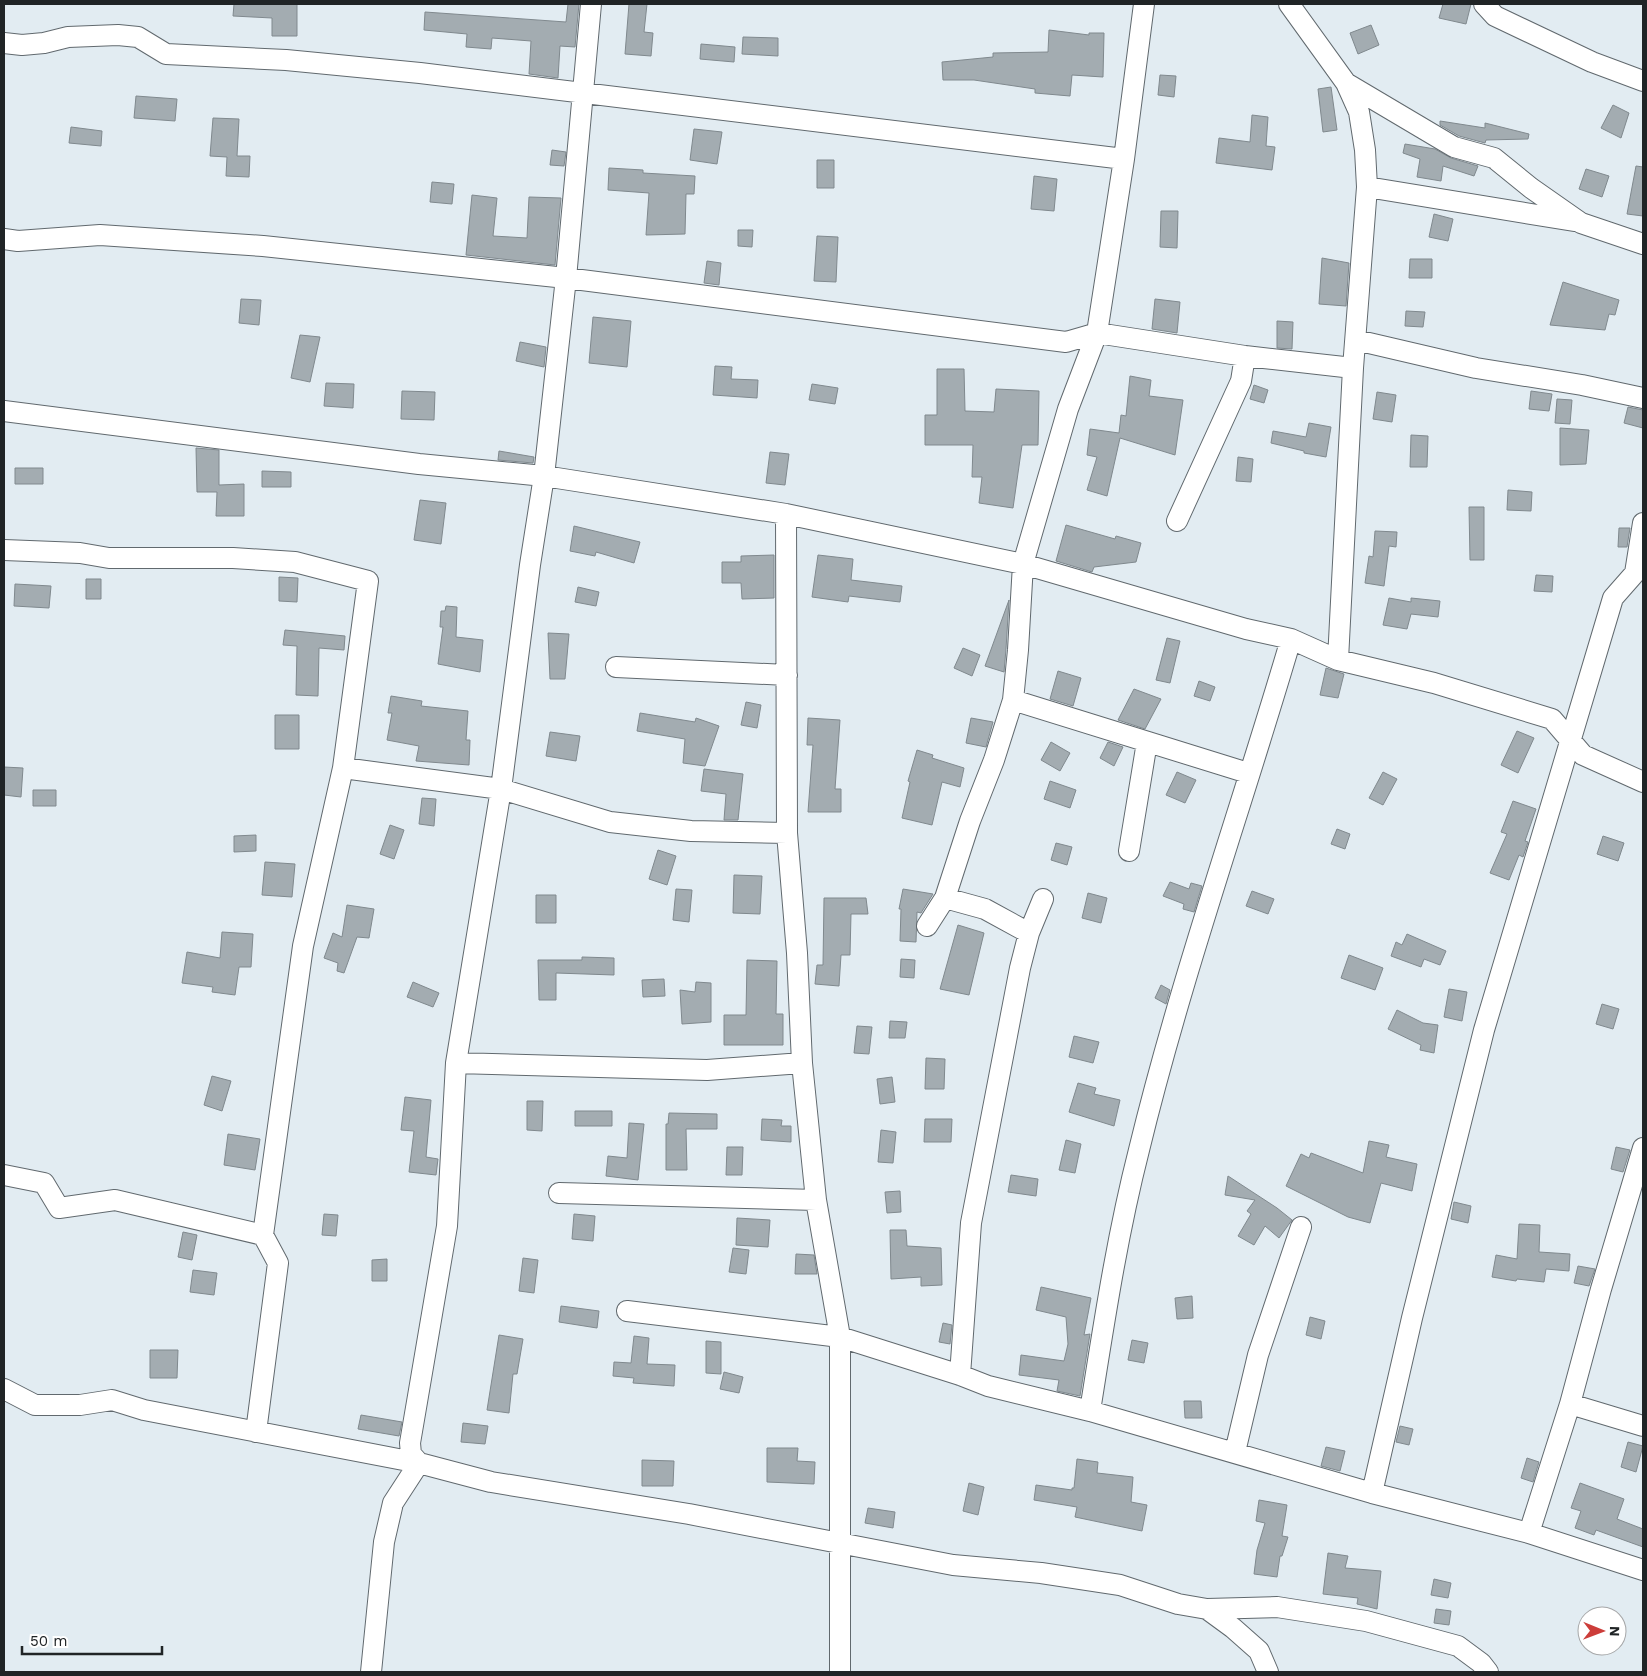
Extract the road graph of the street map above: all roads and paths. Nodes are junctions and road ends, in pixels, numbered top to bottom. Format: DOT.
graph roads {
  1 [pos="591,4"];
  2 [pos="1144,4"];
  3 [pos="1289,4"];
  4 [pos="1484,4"];
  5 [pos="4,43"];
  6 [pos="1643,81"];
  7 [pos="1346,83"];
  8 [pos="583,91"];
  9 [pos="1124,158"];
  10 [pos="1367,187"];
  11 [pos="1582,223"];
  12 [pos="4,239"];
  13 [pos="1643,244"];
  14 [pos="566,278"];
  15 [pos="1097,333"];
  16 [pos="1356,340"];
  17 [pos="1246,356"];
  18 [pos="1354,368"];
  19 [pos="1643,398"];
  20 [pos="4,411"];
  21 [pos="544,476"];
  22 [pos="786,514"];
  23 [pos="1178,521"];
  24 [pos="1643,524"];
  25 [pos="4,550"];
  26 [pos="1023,564"];
  27 [pos="1639,574"];
  28 [pos="1291,638"];
  29 [pos="1338,660"];
  30 [pos="616,667"];
  31 [pos="787,675"];
  32 [pos="1013,700"];
  33 [pos="1569,740"];
  34 [pos="1147,742"];
  35 [pos="343,768"];
  36 [pos="1248,773"];
  37 [pos="1643,782"];
  38 [pos="502,789"];
  39 [pos="787,833"];
  40 [pos="1129,851"];
  41 [pos="945,898"];
  42 [pos="1043,899"];
  43 [pos="927,926"];
  44 [pos="1029,933"];
  45 [pos="456,1063"];
  46 [pos="802,1063"];
  47 [pos="1643,1148"];
  48 [pos="4,1175"];
  49 [pos="1638,1184"];
  50 [pos="559,1193"];
  51 [pos="816,1200"];
  52 [pos="1301,1227"];
  53 [pos="263,1235"];
  54 [pos="627,1311"];
  55 [pos="840,1337"];
  56 [pos="960,1374"];
  57 [pos="4,1389"];
  58 [pos="1570,1404"];
  59 [pos="1090,1410"];
  60 [pos="1643,1426"];
  61 [pos="256,1432"];
  62 [pos="1235,1452"];
  63 [pos="419,1463"];
  64 [pos="1372,1493"];
  65 [pos="1529,1533"];
  66 [pos="839,1544"];
  67 [pos="1643,1570"];
  68 [pos="1208,1609"];
  69 [pos="371,1672"];
  70 [pos="840,1672"];
  71 [pos="1268,1672"];
  72 [pos="1488,1672"];
  1 -- 8 [label="street"];
  2 -- 9 [label="street"];
  3 -- 7 [label="street"];
  4 -- 6 [label="street"];
  5 -- 8 [label="street"];
  7 -- 10 [label="street"];
  7 -- 11 [label="street"];
  8 -- 9 [label="street"];
  8 -- 14 [label="street"];
  9 -- 15 [label="street"];
  10 -- 11 [label="street"];
  10 -- 16 [label="street"];
  11 -- 13 [label="street"];
  12 -- 14 [label="street"];
  14 -- 15 [label="street"];
  14 -- 21 [label="street"];
  15 -- 17 [label="street"];
  15 -- 26 [label="street"];
  16 -- 18 [label="street"];
  16 -- 19 [label="street"];
  17 -- 18 [label="street"];
  17 -- 23 [label="street"];
  18 -- 29 [label="street"];
  20 -- 21 [label="street"];
  21 -- 22 [label="street"];
  21 -- 38 [label="street"];
  22 -- 26 [label="street"];
  22 -- 31 [label="street"];
  24 -- 27 [label="street"];
  25 -- 35 [label="street"];
  26 -- 28 [label="street"];
  26 -- 32 [label="street"];
  27 -- 33 [label="street"];
  28 -- 29 [label="street"];
  28 -- 36 [label="street"];
  29 -- 33 [label="street"];
  30 -- 31 [label="street"];
  31 -- 39 [label="street"];
  32 -- 34 [label="street"];
  32 -- 41 [label="street"];
  33 -- 37 [label="street"];
  33 -- 64 [label="street"];
  34 -- 36 [label="street"];
  34 -- 40 [label="street"];
  35 -- 38 [label="street"];
  35 -- 53 [label="street"];
  36 -- 59 [label="street"];
  38 -- 39 [label="street"];
  38 -- 45 [label="street"];
  39 -- 46 [label="street"];
  41 -- 43 [label="street"];
  41 -- 44 [label="street"];
  42 -- 44 [label="street"];
  44 -- 56 [label="street"];
  45 -- 46 [label="street"];
  45 -- 63 [label="street"];
  46 -- 51 [label="street"];
  47 -- 49 [label="street"];
  48 -- 53 [label="street"];
  49 -- 58 [label="street"];
  50 -- 51 [label="street"];
  51 -- 55 [label="street"];
  52 -- 62 [label="street"];
  53 -- 61 [label="street"];
  54 -- 55 [label="street"];
  55 -- 56 [label="street"];
  55 -- 66 [label="street"];
  56 -- 59 [label="street"];
  57 -- 61 [label="street"];
  58 -- 60 [label="street"];
  58 -- 65 [label="street"];
  59 -- 62 [label="street"];
  61 -- 63 [label="street"];
  62 -- 64 [label="street"];
  63 -- 66 [label="street"];
  63 -- 69 [label="street"];
  64 -- 65 [label="street"];
  65 -- 67 [label="street"];
  66 -- 68 [label="street"];
  66 -- 70 [label="street"];
  68 -- 71 [label="street"];
  68 -- 72 [label="street"];
}
